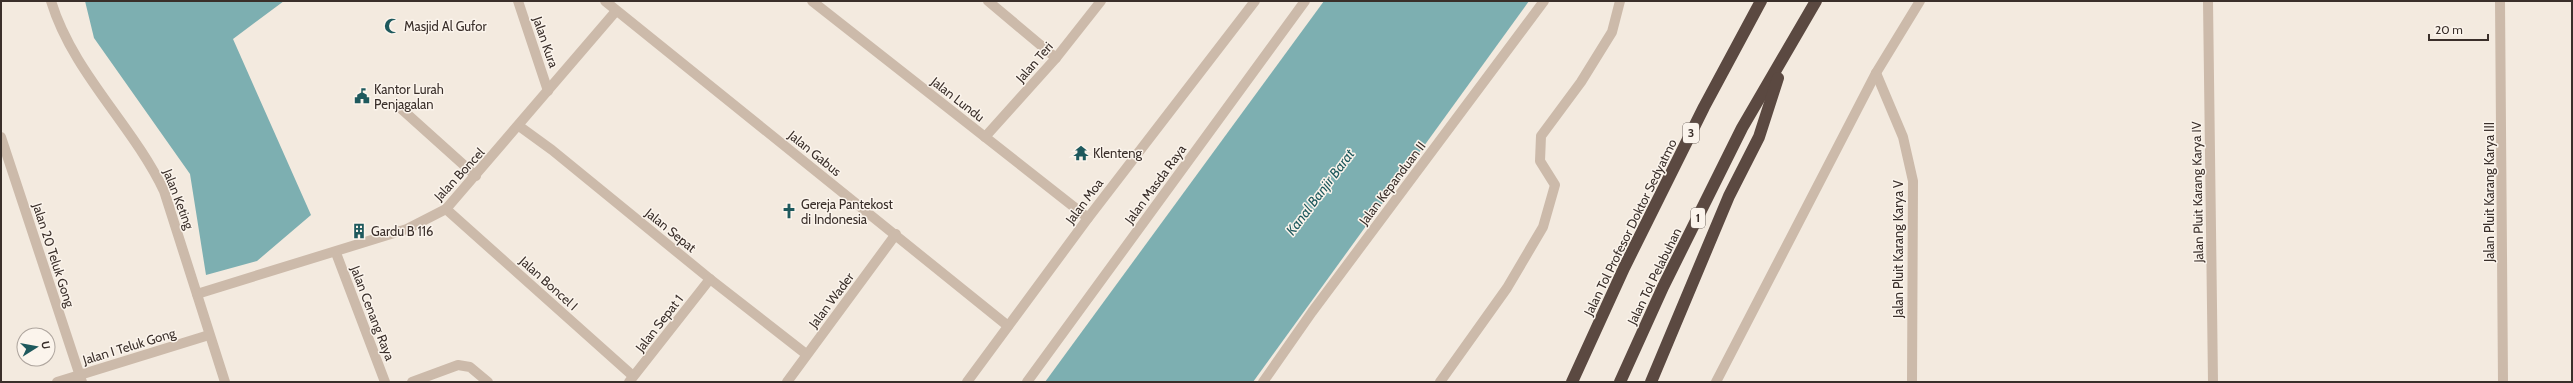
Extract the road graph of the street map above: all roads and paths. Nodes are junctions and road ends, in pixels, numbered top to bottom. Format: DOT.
graph roads {
  1 [pos="51,1"];
  2 [pos="518,1"];
  3 [pos="605,1"];
  4 [pos="812,1"];
  5 [pos="988,1"];
  6 [pos="1101,1"];
  7 [pos="1255,1"];
  8 [pos="1305,1"];
  9 [pos="1544,1"];
  10 [pos="1620,1"];
  11 [pos="1761,1"];
  12 [pos="1816,1"];
  13 [pos="1920,1"];
  14 [pos="2208,1"];
  15 [pos="2500,1"];
  16 [pos="616,11"];
  17 [pos="1056,58"];
  18 [pos="1784,58"];
  19 [pos="1876,73"];
  20 [pos="548,91"];
  21 [pos="397,105"];
  22 [pos="519,126"];
  23 [pos="1,137"];
  24 [pos="985,137"];
  25 [pos="476,176"];
  26 [pos="446,209"];
  27 [pos="1088,218"];
  28 [pos="896,234"];
  29 [pos="336,252"];
  30 [pos="710,279"];
  31 [pos="198,294"];
  32 [pos="1008,326"];
  33 [pos="209,335"];
  34 [pos="806,354"];
  35 [pos="81,379"];
  36 [pos="631,379"];
  37 [pos="57,382"];
  38 [pos="224,382"];
  39 [pos="385,382"];
  40 [pos="412,382"];
  41 [pos="488,382"];
  42 [pos="787,382"];
  43 [pos="967,382"];
  44 [pos="1027,382"];
  45 [pos="1263,382"];
  46 [pos="1440,382"];
  47 [pos="1572,382"];
  48 [pos="1620,382"];
  49 [pos="1651,382"];
  50 [pos="1716,382"];
  51 [pos="1912,382"];
  52 [pos="2213,382"];
  53 [pos="2503,382"];
  1 -- 31 [label="street, Jalan Keting"];
  2 -- 20 [label="street, Jalan Kura"];
  3 -- 16 [label="street, Jalan Gabus"];
  4 -- 24 [label="street, Jalan Lundu"];
  5 -- 17 [label="street"];
  6 -- 17 [label="street, Jalan Teri"];
  7 -- 27 [label="street, Jalan Moa"];
  8 -- 44 [label="street, Jalan Masda Raya"];
  9 -- 45 [label="street, Jalan Kepanduan II"];
  10 -- 46 [label="street"];
  11 -- 47 [label="highway, Jalan Tol Profesor Doktor Sedyatmo / 3"];
  12 -- 18 [label="highway"];
  13 -- 19 [label="street"];
  14 -- 52 [label="street, Jalan Pluit Karang Karya IV"];
  15 -- 53 [label="street, Jalan Pluit Karang Karya III"];
  16 -- 20 [label="street, Jalan Boncel"];
  16 -- 28 [label="street, Jalan Gabus"];
  17 -- 24 [label="street, Jalan Teri"];
  18 -- 48 [label="highway, Jalan Tol Pelabuhan / 1"];
  18 -- 49 [label="highway"];
  19 -- 50 [label="street"];
  19 -- 51 [label="street, Jalan Pluit Karang Karya V"];
  20 -- 22 [label="street, Jalan Boncel"];
  21 -- 25 [label="street"];
  22 -- 25 [label="street, Jalan Boncel"];
  22 -- 30 [label="street, Jalan Sepat"];
  23 -- 35 [label="street, Jalan 20 Teluk Gong"];
  24 -- 27 [label="street, Jalan Lundu"];
  25 -- 26 [label="street, Jalan Boncel"];
  26 -- 29 [label="street, Jalan Boncel"];
  26 -- 36 [label="street, Jalan Boncel I"];
  27 -- 32 [label="street, Jalan Moa"];
  28 -- 32 [label="street, Jalan Gabus"];
  28 -- 34 [label="street, Jalan Wader"];
  29 -- 31 [label="street, Jalan Boncel"];
  29 -- 39 [label="street, Jalan Cenang Raya"];
  30 -- 34 [label="street, Jalan Sepat"];
  30 -- 36 [label="street, Jalan Sepat 1"];
  31 -- 33 [label="street, Jalan Keting"];
  32 -- 43 [label="street, Jalan Moa"];
  33 -- 35 [label="street, Jalan I Teluk Gong"];
  33 -- 38 [label="street, Jalan Keting"];
  34 -- 42 [label="street, Jalan Wader"];
  35 -- 37 [label="street, Jalan I Teluk Gong"];
  40 -- 41 [label="street"];
}
